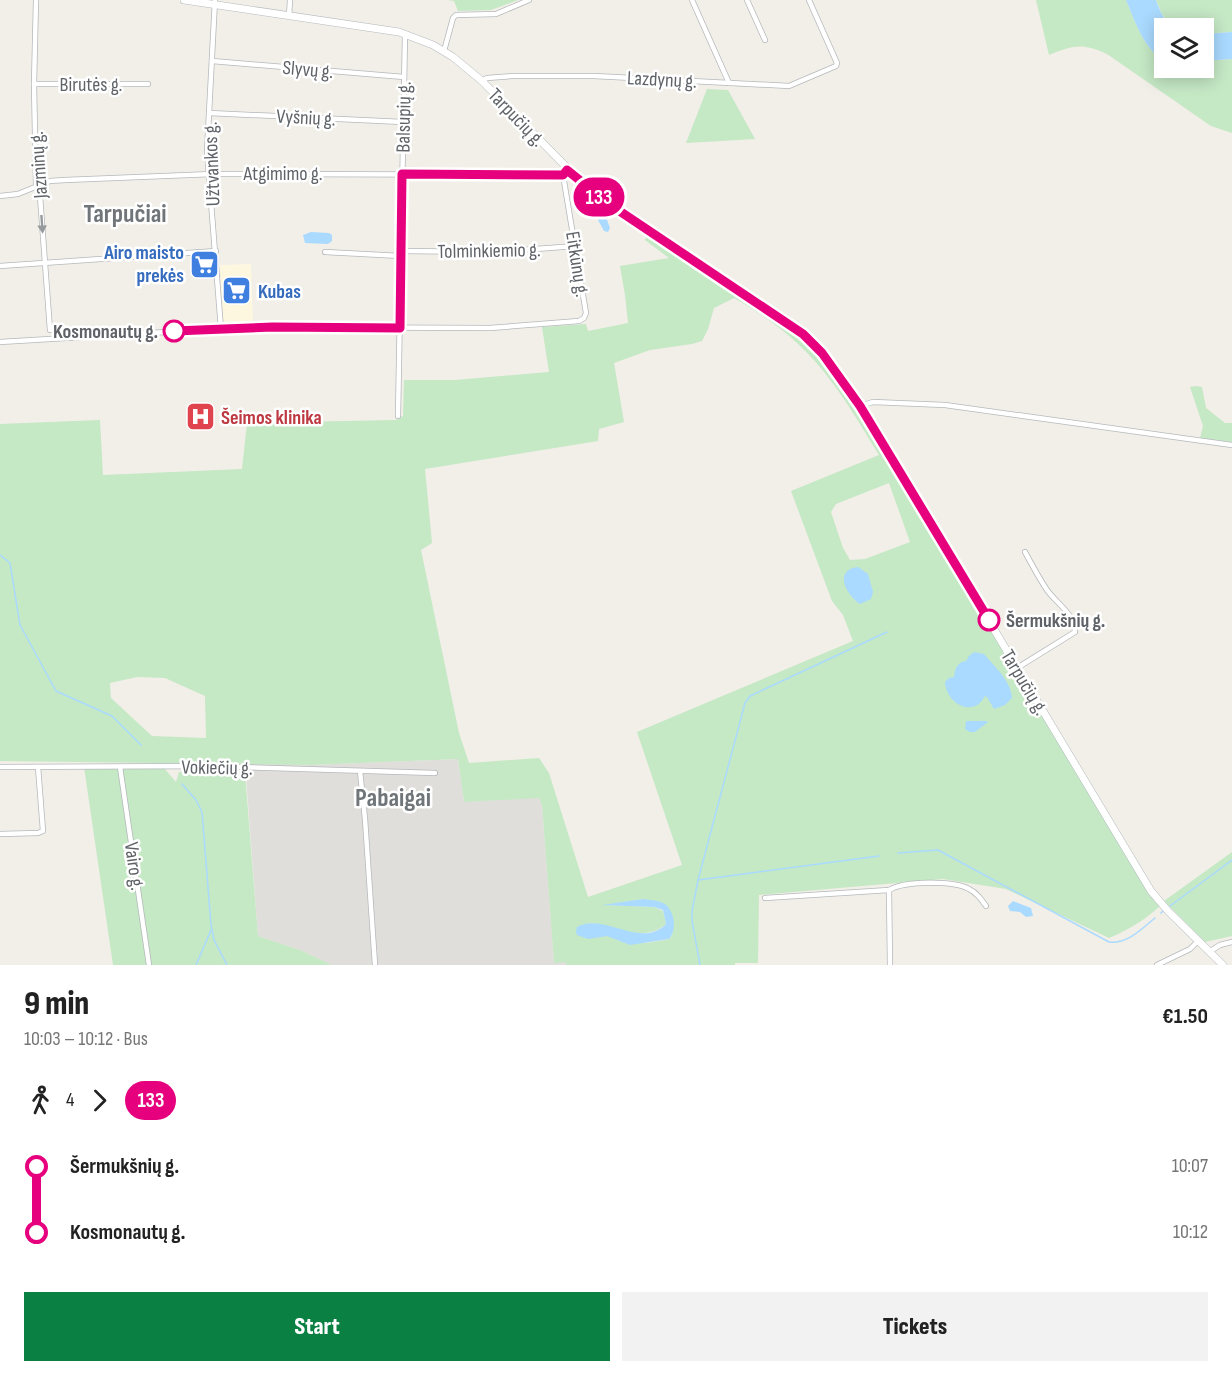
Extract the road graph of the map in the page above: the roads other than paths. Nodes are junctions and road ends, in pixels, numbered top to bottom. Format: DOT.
graph roads {
  1 [pos="36,0"];
  2 [pos="184,0"];
  3 [pos="290,0"];
  4 [pos="529,0"];
  5 [pos="692,0"];
  6 [pos="747,0"];
  7 [pos="809,0"];
  8 [pos="215,3"];
  9 [pos="289,16"];
  10 [pos="405,34"];
  11 [pos="765,40"];
  12 [pos="444,51"];
  13 [pos="212,61"];
  14 [pos="404,77"];
  15 [pos="482,81"];
  16 [pos="729,83"];
  17 [pos="34,84"];
  18 [pos="148,84"];
  19 [pos="209,113"];
  20 [pos="403,122"];
  21 [pos="565,172"];
  22 [pos="209,174"];
  23 [pos="402,174"];
  24 [pos="36,186"];
  25 [pos="0,189"];
  26 [pos="0,196"];
  27 [pos="576,246"];
  28 [pos="216,251"];
  29 [pos="325,252"];
  30 [pos="401,253"];
  31 [pos="45,262"];
  32 [pos="0,266"];
  33 [pos="221,328"];
  34 [pos="400,328"];
  35 [pos="50,330"];
  36 [pos="0,342"];
  37 [pos="860,406"];
  38 [pos="398,416"];
  39 [pos="1232,445"];
  40 [pos="1026,552"];
  41 [pos="1017,668"];
  42 [pos="0,767"];
  43 [pos="38,767"];
  44 [pos="120,767"];
  45 [pos="360,771"];
  46 [pos="435,773"];
  47 [pos="0,834"];
  48 [pos="889,890"];
  49 [pos="765,898"];
  50 [pos="986,906"];
  51 [pos="1198,941"];
  52 [pos="1232,942"];
  53 [pos="1209,952"];
  54 [pos="149,965"];
  55 [pos="375,965"];
  56 [pos="890,965"];
  57 [pos="1157,965"];
  58 [pos="1223,965"];
  1 -- 17 [label="street, Jazminų g."];
  2 -- 8 [label="main road, Tarpučių g."];
  3 -- 9 [label="street"];
  4 -- 12 [label="street"];
  5 -- 16 [label="street"];
  6 -- 11 [label="street"];
  7 -- 16 [label="street, Lazdynų g."];
  8 -- 9 [label="main road, Tarpučių g."];
  8 -- 13 [label="street, Užtvankos g."];
  9 -- 10 [label="main road, Tarpučių g."];
  10 -- 12 [label="main road, Tarpučių g."];
  10 -- 14 [label="street, Balsupių g."];
  12 -- 15 [label="main road, Tarpučių g."];
  13 -- 14 [label="street, Slyvų g."];
  13 -- 19 [label="street, Užtvankos g."];
  14 -- 20 [label="street, Balsupių g."];
  15 -- 16 [label="street, Lazdynų g."];
  15 -- 21 [label="main road, Tarpučių g."];
  17 -- 18 [label="street, Birutės g."];
  17 -- 24 [label="street, Jazminų g."];
  19 -- 20 [label="street, Vyšnių g."];
  19 -- 22 [label="street, Užtvankos g."];
  20 -- 23 [label="street, Balsupių g."];
  21 -- 23 [label="street, Atgimimo g."];
  21 -- 27 [label="street, Eitkūnų g."];
  21 -- 37 [label="main road, Tarpučių g."];
  22 -- 23 [label="street, Atgimimo g."];
  22 -- 24 [label="street, Atgimimo g."];
  22 -- 28 [label="street, Užtvankos g."];
  23 -- 30 [label="street, Balsupių g."];
  24 -- 26 [label="street, Atgimimo g."];
  24 -- 31 [label="street, Jazminų g., one-way"];
  25 -- 26 [label="street"];
  27 -- 30 [label="street, Tolminkiemio g."];
  27 -- 34 [label="street, Eitkūnų g."];
  28 -- 31 [label="street"];
  28 -- 33 [label="street, Užtvankos g."];
  29 -- 30 [label="street, Tolminkiemio g."];
  30 -- 34 [label="street, Balsupių g."];
  31 -- 32 [label="street"];
  31 -- 35 [label="street, Jazminų g."];
  33 -- 34 [label="street"];
  33 -- 36 [label="street"];
  34 -- 38 [label="street, Balsupių g."];
  37 -- 39 [label="street"];
  37 -- 41 [label="main road, Tarpučių g."];
  40 -- 41 [label="street"];
  41 -- 51 [label="main road, Tarpučių g."];
  42 -- 43 [label="street, Vokiečių g."];
  43 -- 44 [label="street, Vokiečių g."];
  43 -- 47 [label="street"];
  44 -- 45 [label="street, Vokiečių g."];
  44 -- 54 [label="street, Vairo g."];
  45 -- 46 [label="street, Vokiečių g."];
  45 -- 55 [label="street"];
  48 -- 49 [label="street"];
  48 -- 50 [label="street"];
  48 -- 56 [label="street"];
  51 -- 53 [label="main road, Tarpučių g."];
  51 -- 57 [label="street"];
  52 -- 53 [label="street"];
  53 -- 58 [label="main road, Tarpučių g."];
}
